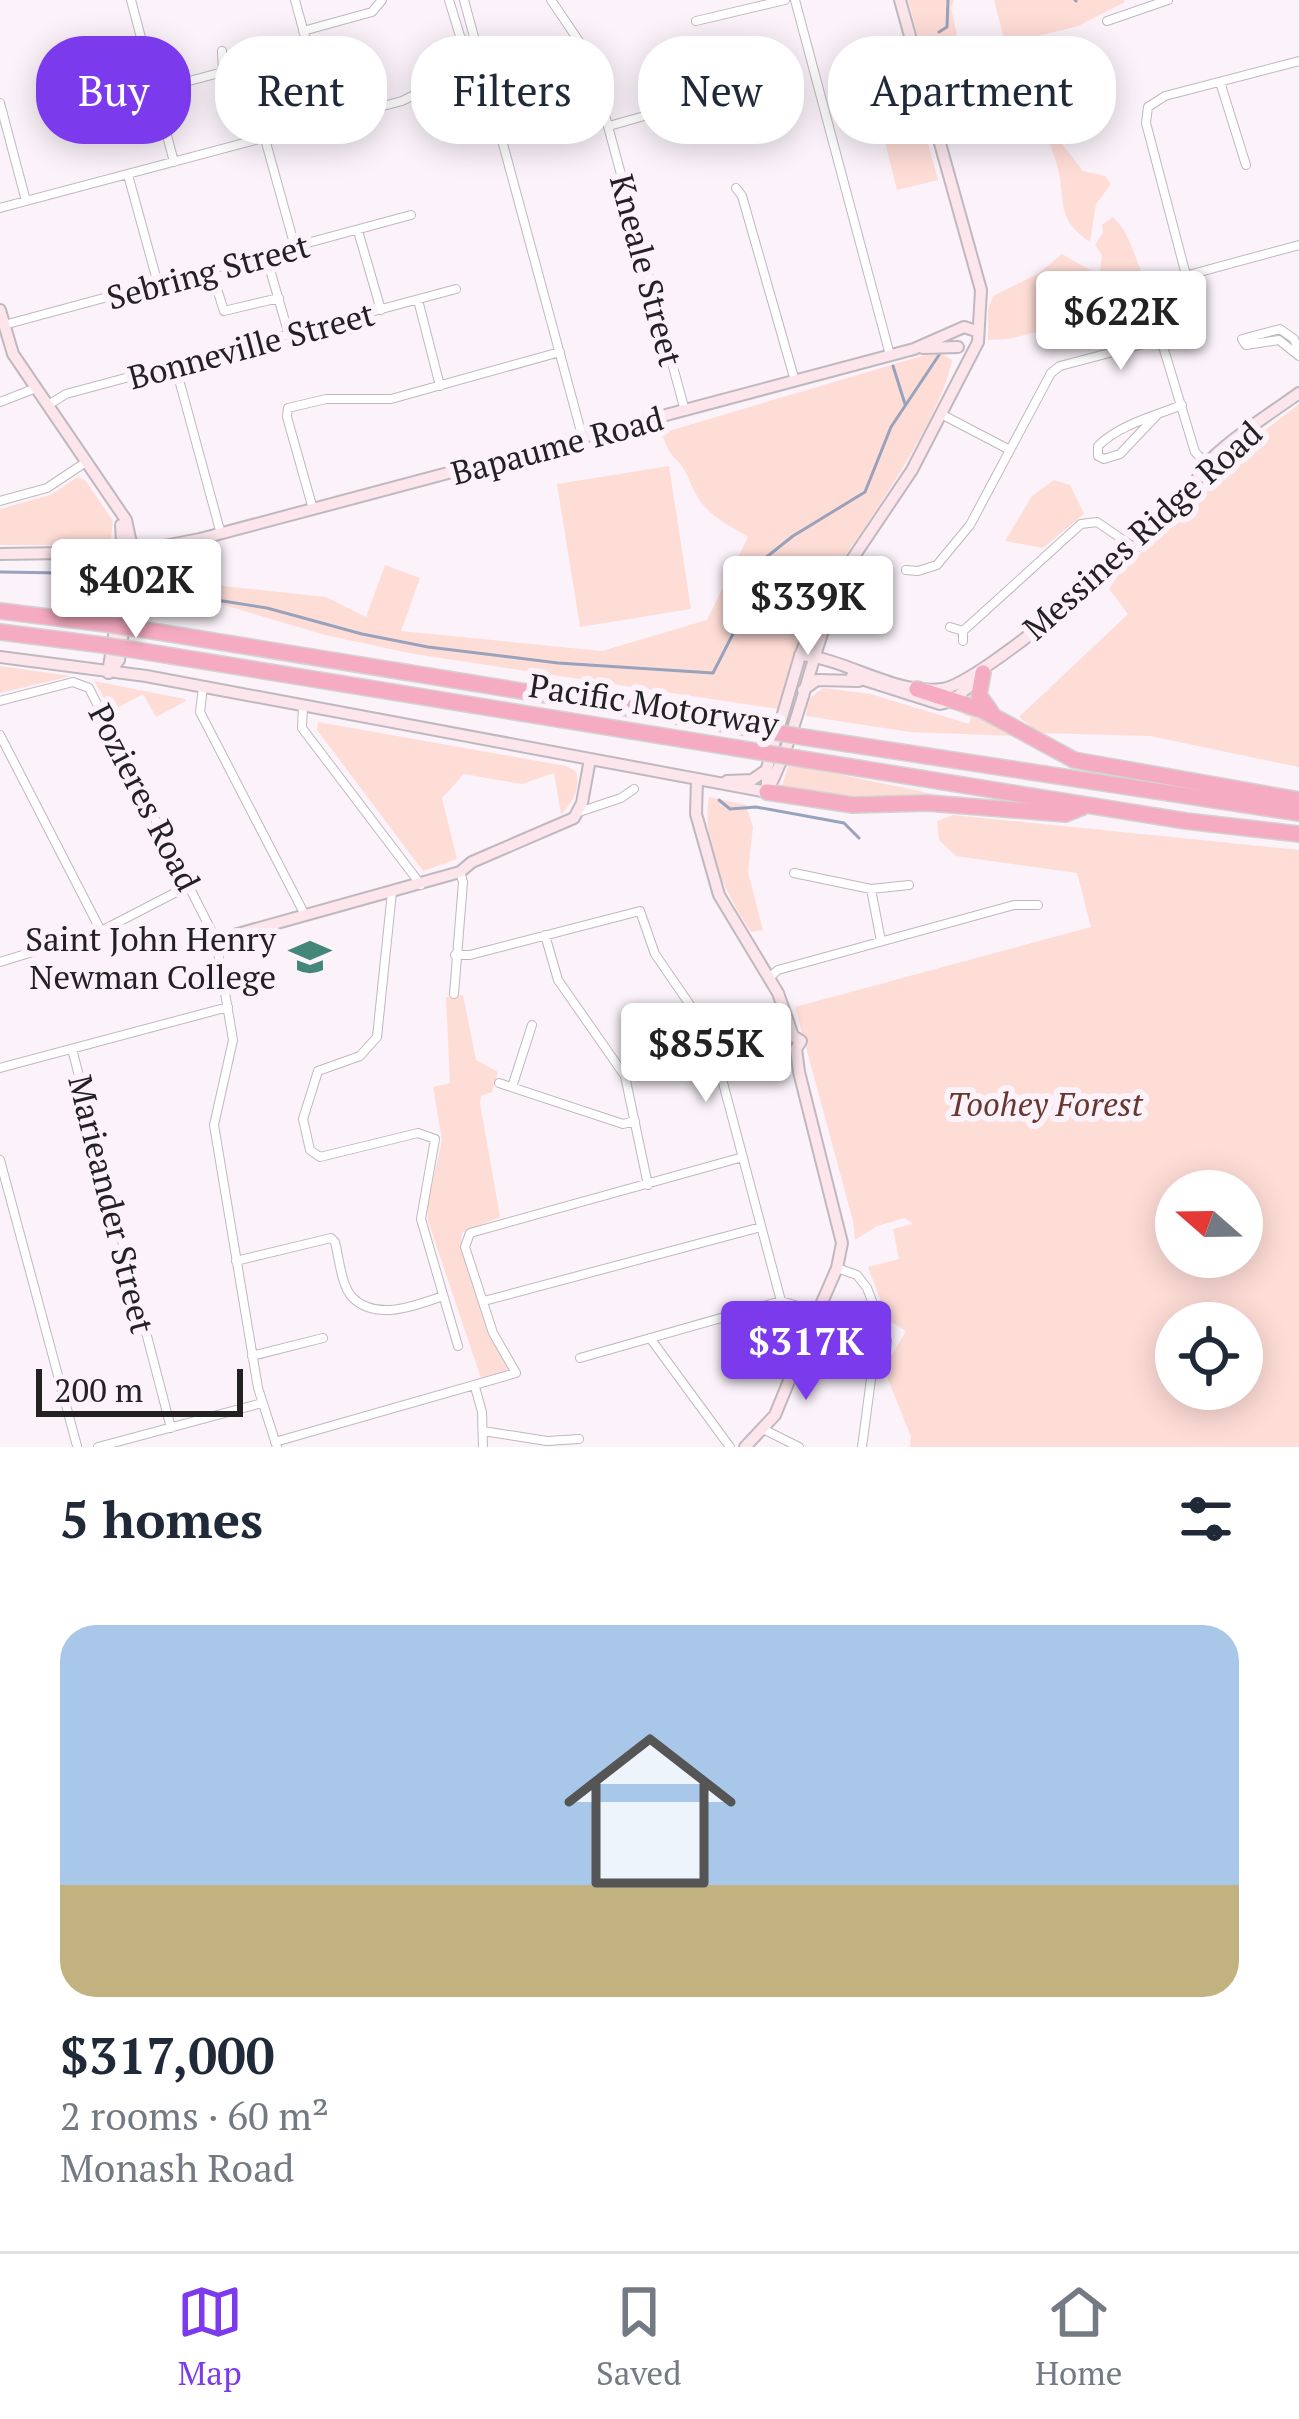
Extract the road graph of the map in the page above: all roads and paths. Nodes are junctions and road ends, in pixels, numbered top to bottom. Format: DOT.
graph roads {
  1 [pos="131,0"];
  2 [pos="295,0"];
  3 [pos="382,0"];
  4 [pos="449,0"];
  5 [pos="464,0"];
  6 [pos="551,0"];
  7 [pos="785,0"];
  8 [pos="794,0"];
  9 [pos="901,0"];
  10 [pos="1164,0"];
  11 [pos="696,21"];
  12 [pos="1107,21"];
  13 [pos="303,31"];
  14 [pos="140,36"];
  15 [pos="304,36"];
  16 [pos="460,36"];
  17 [pos="474,36"];
  18 [pos="577,36"];
  19 [pos="1299,61"];
  20 [pos="1220,82"];
  21 [pos="0,107"];
  22 [pos="169,144"];
  23 [pos="245,144"];
  24 [pos="266,144"];
  25 [pos="503,144"];
  26 [pos="613,144"];
  27 [pos="174,162"];
  28 [pos="1246,165"];
  29 [pos="128,175"];
  30 [pos="736,188"];
  31 [pos="26,201"];
  32 [pos="0,208"];
  33 [pos="411,215"];
  34 [pos="358,231"];
  35 [pos="1299,245"];
  36 [pos="295,247"];
  37 [pos="266,255"];
  38 [pos="211,269"];
  39 [pos="1186,275"];
  40 [pos="158,284"];
  41 [pos="1148,286"];
  42 [pos="456,290"];
  43 [pos="279,298"];
  44 [pos="418,300"];
  45 [pos="0,310"];
  46 [pos="381,310"];
  47 [pos="4,325"];
  48 [pos="966,329"];
  49 [pos="289,335"];
  50 [pos="964,348"];
  51 [pos="914,349"];
  52 [pos="560,352"];
  53 [pos="1299,353"];
  54 [pos="890,355"];
  55 [pos="175,365"];
  56 [pos="795,381"];
  57 [pos="440,386"];
  58 [pos="36,388"];
  59 [pos="1299,393"];
  60 [pos="0,402"];
  61 [pos="48,405"];
  62 [pos="1182,405"];
  63 [pos="685,411"];
  64 [pos="941,413"];
  65 [pos="1157,415"];
  66 [pos="583,439"];
  67 [pos="1008,449"];
  68 [pos="86,462"];
  69 [pos="1206,463"];
  70 [pos="0,501"];
  71 [pos="313,509"];
  72 [pos="124,525"];
  73 [pos="221,533"];
  74 [pos="200,539"];
  75 [pos="862,543"];
  76 [pos="1132,546"];
  77 [pos="153,548"];
  78 [pos="104,553"];
  79 [pos="0,554"];
  80 [pos="129,564"];
  81 [pos="906,570"];
  82 [pos="0,611"];
  83 [pos="827,615"];
  84 [pos="950,627"];
  85 [pos="0,632"];
  86 [pos="0,657"];
  87 [pos="806,658"];
  88 [pos="118,663"];
  89 [pos="835,664"];
  90 [pos="985,671"];
  91 [pos="108,673"];
  92 [pos="146,676"];
  93 [pos="872,684"];
  94 [pos="203,687"];
  95 [pos="917,688"];
  96 [pos="802,693"];
  97 [pos="954,700"];
  98 [pos="0,701"];
  99 [pos="302,706"];
  100 [pos="997,718"];
  101 [pos="0,735"];
  102 [pos="590,759"];
  103 [pos="764,760"];
  104 [pos="697,778"];
  105 [pos="713,781"];
  106 [pos="634,789"];
  107 [pos="767,792"];
  108 [pos="1299,800"];
  109 [pos="1085,806"];
  110 [pos="579,812"];
  111 [pos="1299,813"];
  112 [pos="1299,834"];
  113 [pos="460,872"];
  114 [pos="794,873"];
  115 [pos="190,884"];
  116 [pos="421,884"];
  117 [pos="909,885"];
  118 [pos="871,889"];
  119 [pos="392,892"];
  120 [pos="1038,905"];
  121 [pos="306,917"];
  122 [pos="100,931"];
  123 [pos="544,935"];
  124 [pos="216,940"];
  125 [pos="881,941"];
  126 [pos="455,955"];
  127 [pos="0,962"];
  128 [pos="770,978"];
  129 [pos="454,994"];
  130 [pos="228,1006"];
  131 [pos="532,1025"];
  132 [pos="792,1043"];
  133 [pos="73,1049"];
  134 [pos="718,1064"];
  135 [pos="0,1068"];
  136 [pos="499,1084"];
  137 [pos="512,1088"];
  138 [pos="635,1121"];
  139 [pos="743,1157"];
  140 [pos="0,1160"];
  141 [pos="648,1185"];
  142 [pos="761,1227"];
  143 [pos="236,1261"];
  144 [pos="837,1268"];
  145 [pos="443,1296"];
  146 [pos="484,1301"];
  147 [pos="781,1301"];
  148 [pos="815,1312"];
  149 [pos="322,1338"];
  150 [pos="650,1338"];
  151 [pos="458,1346"];
  152 [pos="252,1356"];
  153 [pos="580,1358"];
  154 [pos="475,1387"];
  155 [pos="262,1403"];
  156 [pos="171,1428"];
  157 [pos="765,1430"];
  158 [pos="484,1431"];
  159 [pos="579,1439"];
  160 [pos="276,1444"];
  161 [pos="78,1446"];
  162 [pos="98,1447"];
  163 [pos="483,1447"];
  164 [pos="730,1447"];
  165 [pos="745,1447"];
  166 [pos="799,1447"];
  167 [pos="862,1447"];
  1 -- 14 [label="street"];
  2 -- 13 [label="street"];
  3 -- 13 [label="street"];
  4 -- 16 [label="street"];
  5 -- 17 [label="street"];
  6 -- 18 [label="street, Kneale Street"];
  7 -- 11 [label="street"];
  8 -- 54 [label="street"];
  9 -- 48 [label="street"];
  10 -- 12 [label="street"];
  13 -- 15 [label="street"];
  19 -- 20 [label="street"];
  20 -- 28 [label="street"];
  20 -- 39 [label="street"];
  21 -- 31 [label="street"];
  22 -- 27 [label="street"];
  23 -- 27 [label="street"];
  24 -- 36 [label="street"];
  25 -- 52 [label="street"];
  26 -- 63 [label="street, Kneale Street"];
  27 -- 29 [label="street"];
  29 -- 31 [label="street"];
  29 -- 40 [label="street"];
  30 -- 56 [label="street"];
  31 -- 32 [label="street"];
  33 -- 34 [label="street, Sebring Street"];
  34 -- 36 [label="street, Sebring Street"];
  34 -- 46 [label="street"];
  35 -- 39 [label="street"];
  36 -- 37 [label="street, Sebring Street"];
  37 -- 38 [label="street, Sebring Street"];
  37 -- 43 [label="street"];
  38 -- 40 [label="street, Sebring Street"];
  38 -- 43 [label="street"];
  39 -- 41 [label="street"];
  40 -- 47 [label="street, Sebring Street"];
  42 -- 44 [label="street, Bonneville Street"];
  43 -- 49 [label="street"];
  44 -- 46 [label="street, Bonneville Street"];
  44 -- 57 [label="street"];
  45 -- 47 [label="street"];
  46 -- 49 [label="street, Bonneville Street"];
  47 -- 58 [label="street"];
  48 -- 50 [label="street"];
  48 -- 50 [label="street"];
  48 -- 51 [label="street, Bapaume Road"];
  49 -- 55 [label="street, Bonneville Street"];
  50 -- 51 [label="street, Bapaume Road"];
  50 -- 64 [label="street"];
  51 -- 54 [label="street, Bapaume Road"];
  52 -- 57 [label="street"];
  52 -- 66 [label="street"];
  53 -- 53 [label="street"];
  54 -- 56 [label="street, Bapaume Road"];
  55 -- 61 [label="street, Bonneville Street"];
  55 -- 73 [label="street"];
  56 -- 63 [label="street, Bapaume Road"];
  57 -- 71 [label="street"];
  58 -- 60 [label="street"];
  58 -- 61 [label="street"];
  59 -- 69 [label="street, Messines Ridge Road"];
  61 -- 68 [label="street"];
  62 -- 65 [label="street"];
  62 -- 67 [label="street"];
  62 -- 69 [label="street"];
  63 -- 66 [label="street, Bapaume Road"];
  64 -- 67 [label="street"];
  64 -- 75 [label="street"];
  65 -- 65 [label="street"];
  66 -- 71 [label="street, Bapaume Road"];
  67 -- 81 [label="street"];
  68 -- 70 [label="street"];
  68 -- 72 [label="street"];
  69 -- 76 [label="street, Messines Ridge Road"];
  71 -- 73 [label="street, Bapaume Road"];
  72 -- 77 [label="street"];
  72 -- 78 [label="street"];
  72 -- 80 [label="street"];
  73 -- 74 [label="street, Bapaume Road"];
  74 -- 77 [label="street, Bapaume Road"];
  74 -- 80 [label="street, Bapaume Road"];
  75 -- 83 [label="street"];
  75 -- 87 [label="street"];
  76 -- 84 [label="street"];
  76 -- 90 [label="street, Messines Ridge Road"];
  77 -- 80 [label="street, Bapaume Road"];
  78 -- 79 [label="street"];
  78 -- 80 [label="street"];
  82 -- 111 [label="highway, Pacific Motorway, bridge"];
  83 -- 87 [label="street"];
  83 -- 89 [label="street"];
  85 -- 103 [label="highway, Pacific Motorway, bridge"];
  86 -- 91 [label="street"];
  87 -- 89 [label="street, Messines Ridge Road"];
  87 -- 93 [label="street"];
  87 -- 96 [label="street"];
  87 -- 103 [label="street"];
  88 -- 91 [label="street"];
  88 -- 91 [label="street"];
  88 -- 92 [label="street"];
  89 -- 95 [label="street, Messines Ridge Road"];
  90 -- 95 [label="street, Messines Ridge Road"];
  90 -- 97 [label="street, Messines Ridge Road"];
  90 -- 100 [label="highway"];
  91 -- 92 [label="street"];
  92 -- 94 [label="street"];
  93 -- 96 [label="street"];
  93 -- 97 [label="street"];
  94 -- 99 [label="street"];
  94 -- 121 [label="street"];
  95 -- 97 [label="highway"];
  96 -- 107 [label="street"];
  97 -- 100 [label="highway"];
  98 -- 115 [label="street, Pozieres Road"];
  99 -- 102 [label="street"];
  99 -- 116 [label="street"];
  100 -- 108 [label="highway"];
  101 -- 122 [label="street"];
  102 -- 104 [label="street"];
  102 -- 110 [label="street"];
  103 -- 105 [label="street"];
  103 -- 107 [label="street"];
  103 -- 109 [label="highway, Pacific Motorway, bridge"];
  104 -- 105 [label="street"];
  104 -- 128 [label="street"];
  105 -- 107 [label="street"];
  106 -- 110 [label="street"];
  107 -- 109 [label="highway"];
  109 -- 112 [label="highway, Pacific Motorway"];
  110 -- 113 [label="street"];
  113 -- 116 [label="street"];
  113 -- 126 [label="street"];
  114 -- 118 [label="street"];
  115 -- 122 [label="street"];
  115 -- 124 [label="street, Pozieres Road"];
  116 -- 119 [label="street"];
  117 -- 118 [label="street"];
  118 -- 125 [label="street"];
  119 -- 121 [label="street"];
  119 -- 145 [label="street"];
  120 -- 125 [label="street"];
  121 -- 124 [label="street"];
  122 -- 127 [label="street"];
  123 -- 126 [label="street"];
  123 -- 134 [label="street"];
  123 -- 138 [label="street"];
  124 -- 130 [label="street, Pozieres Road"];
  125 -- 128 [label="street"];
  126 -- 129 [label="street"];
  128 -- 132 [label="street"];
  130 -- 133 [label="street"];
  130 -- 143 [label="street, Pozieres Road"];
  131 -- 137 [label="street"];
  132 -- 134 [label="street"];
  132 -- 144 [label="street"];
  133 -- 135 [label="street"];
  133 -- 156 [label="street, Marieander Street"];
  134 -- 139 [label="street"];
  136 -- 137 [label="street"];
  137 -- 138 [label="street"];
  138 -- 141 [label="street"];
  139 -- 141 [label="street"];
  139 -- 142 [label="street"];
  140 -- 161 [label="street"];
  141 -- 146 [label="street"];
  142 -- 146 [label="street"];
  142 -- 147 [label="street"];
  143 -- 145 [label="street"];
  143 -- 152 [label="street, Pozieres Road"];
  144 -- 148 [label="street"];
  144 -- 167 [label="street"];
  145 -- 151 [label="street"];
  146 -- 154 [label="street"];
  147 -- 148 [label="street"];
  147 -- 150 [label="street"];
  148 -- 157 [label="street"];
  149 -- 152 [label="street"];
  150 -- 153 [label="street"];
  150 -- 164 [label="street"];
  152 -- 155 [label="street, Pozieres Road"];
  154 -- 158 [label="street"];
  154 -- 160 [label="street"];
  155 -- 156 [label="street"];
  155 -- 160 [label="street, Pozieres Road"];
  156 -- 162 [label="street"];
  157 -- 165 [label="street"];
  157 -- 166 [label="street"];
  158 -- 159 [label="street"];
  158 -- 163 [label="street"];
}
